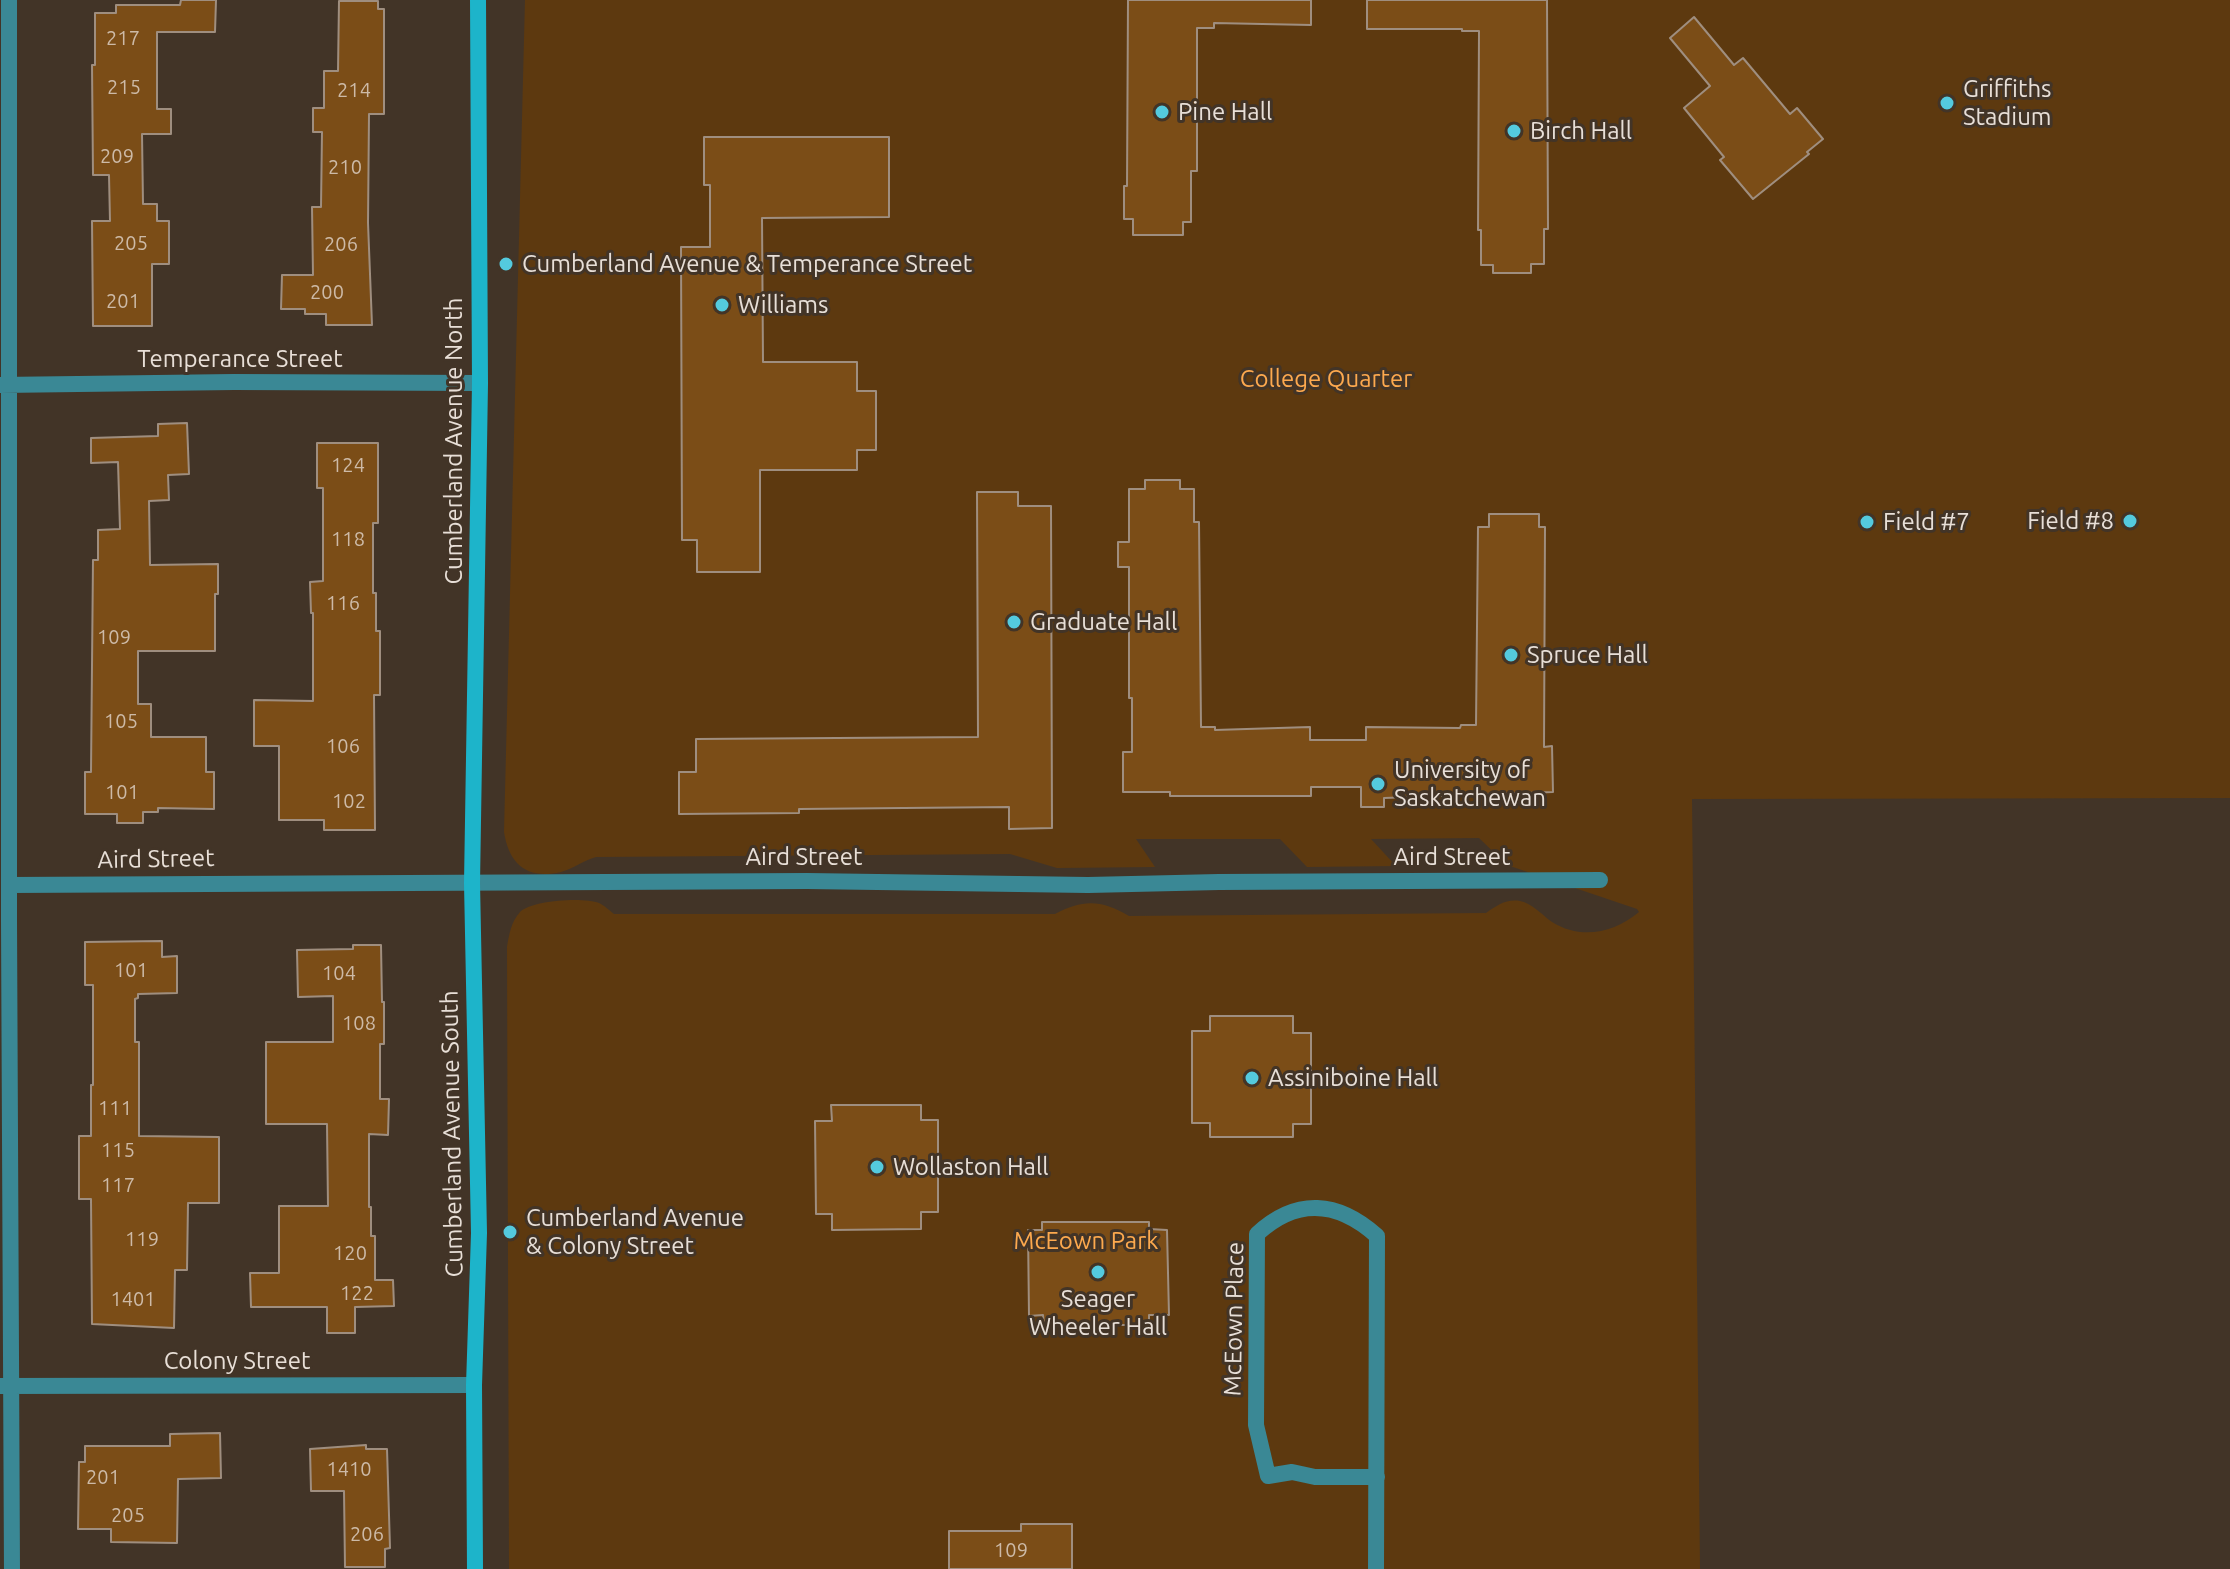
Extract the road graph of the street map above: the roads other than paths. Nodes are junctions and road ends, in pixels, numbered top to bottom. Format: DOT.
graph roads {
  1 [pos="9,0"];
  2 [pos="478,0"];
  3 [pos="480,383"];
  4 [pos="4,385"];
  5 [pos="1600,880"];
  6 [pos="472,883"];
  7 [pos="9,885"];
  8 [pos="474,1385"];
  9 [pos="5,1386"];
  10 [pos="1377,1477"];
  11 [pos="12,1569"];
  12 [pos="475,1569"];
  13 [pos="1376,1569"];
  1 -- 4 [label="street"];
  2 -- 3 [label="main road, Cumberland Avenue North"];
  3 -- 4 [label="street, Temperance Street"];
  3 -- 6 [label="main road, Cumberland Avenue North"];
  4 -- 7 [label="street"];
  5 -- 6 [label="street, Aird Street"];
  6 -- 7 [label="street, Aird Street"];
  6 -- 8 [label="main road, Cumberland Avenue South"];
  7 -- 9 [label="street"];
  8 -- 9 [label="street, Colony Street"];
  8 -- 12 [label="main road, Cumberland Avenue South"];
  9 -- 11 [label="street"];
  10 -- 10 [label="street, McEown Place"];
  10 -- 13 [label="street, McEown Place"];
}
